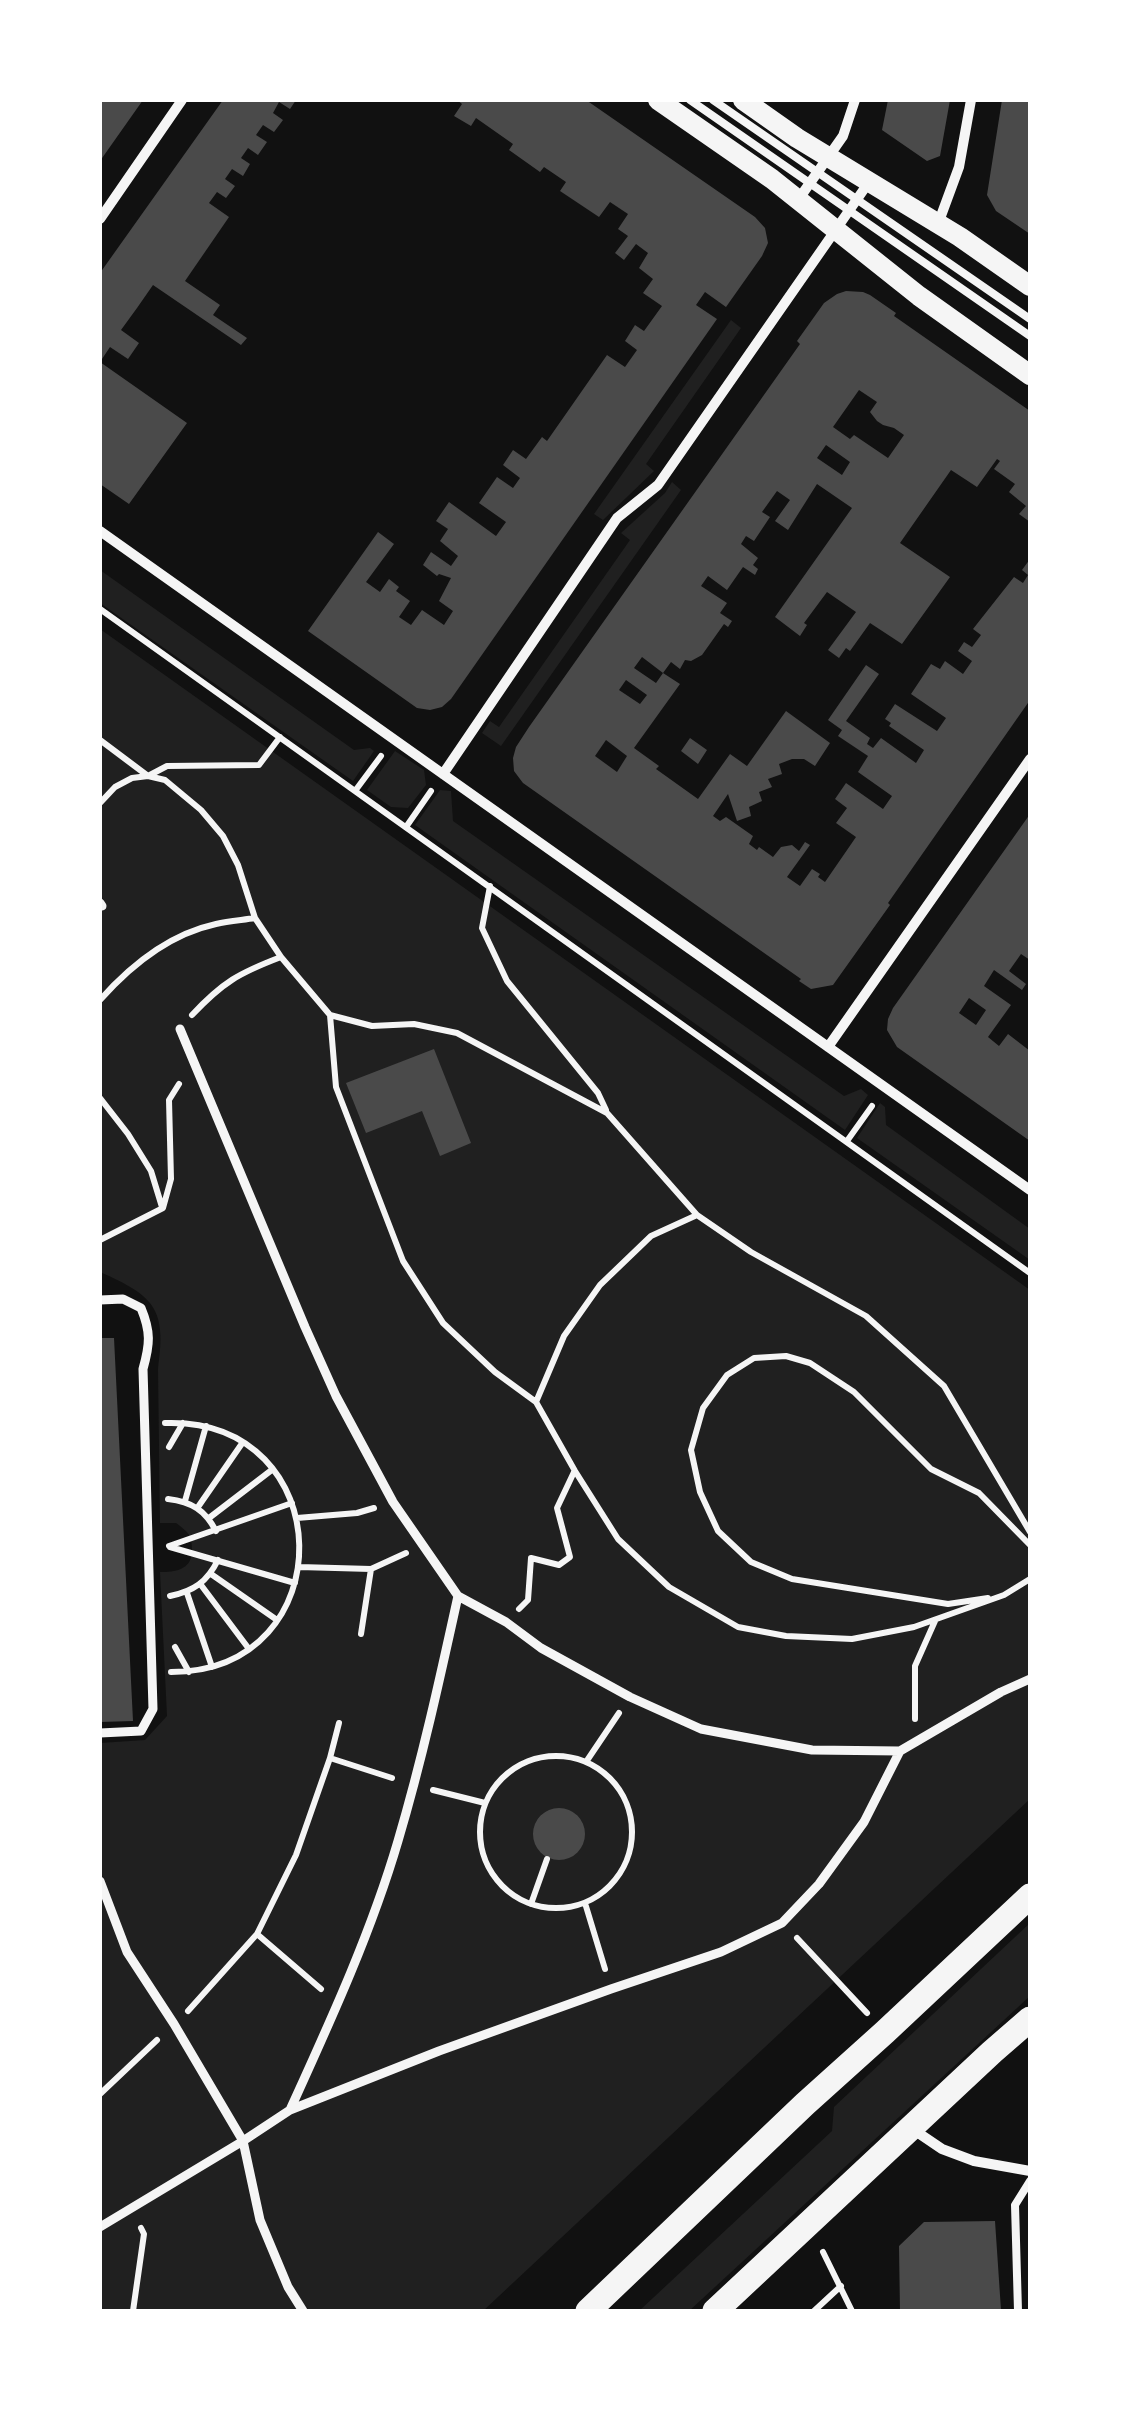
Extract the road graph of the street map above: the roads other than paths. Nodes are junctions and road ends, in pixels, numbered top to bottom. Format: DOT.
graph roads {
  1 [pos="182,100"];
  2 [pos="658,100"];
  3 [pos="690,100"];
  4 [pos="713,100"];
  5 [pos="743,100"];
  6 [pos="855,100"];
  7 [pos="971,100"];
  8 [pos="824,165"];
  9 [pos="863,190"];
  10 [pos="804,192"];
  11 [pos="849,210"];
  12 [pos="100,219"];
  13 [pos="938,224"];
  14 [pos="835,228"];
  15 [pos="1030,286"];
  16 [pos="1030,319"];
  17 [pos="1030,336"];
  18 [pos="1030,375"];
  19 [pos="100,530"];
  20 [pos="1030,759"];
  21 [pos="443,774"];
  22 [pos="180,1028"];
  23 [pos="828,1047"];
  24 [pos="1030,1190"];
  25 [pos="100,1300"];
  26 [pos="458,1596"];
  27 [pos="1030,1679"];
  28 [pos="100,1733"];
  29 [pos="900,1752"];
  30 [pos="100,1880"];
  31 [pos="1030,1896"];
  32 [pos="1030,2020"];
  33 [pos="290,2110"];
  34 [pos="911,2128"];
  35 [pos="243,2141"];
  36 [pos="1030,2171"];
  37 [pos="1030,2181"];
  38 [pos="100,2227"];
  39 [pos="303,2311"];
  40 [pos="588,2311"];
  41 [pos="715,2311"];
  42 [pos="1018,2311"];
  1 -- 12 [label="street"];
  2 -- 10 [label="main road"];
  3 -- 10 [label="lane"];
  4 -- 8 [label="lane"];
  5 -- 8 [label="main road"];
  6 -- 8 [label="street"];
  7 -- 13 [label="street"];
  8 -- 9 [label="main road"];
  8 -- 10 [label="street"];
  9 -- 11 [label="street"];
  9 -- 13 [label="main road"];
  9 -- 16 [label="lane"];
  10 -- 11 [label="lane"];
  10 -- 14 [label="main road"];
  11 -- 14 [label="street"];
  11 -- 17 [label="lane"];
  13 -- 15 [label="main road"];
  14 -- 18 [label="main road"];
  14 -- 21 [label="street"];
  19 -- 21 [label="street"];
  20 -- 23 [label="street"];
  21 -- 23 [label="street"];
  22 -- 26 [label="street"];
  23 -- 24 [label="street"];
  25 -- 28 [label="street"];
  26 -- 29 [label="street"];
  26 -- 33 [label="street"];
  27 -- 29 [label="street"];
  29 -- 33 [label="street"];
  30 -- 35 [label="street"];
  31 -- 40 [label="main road"];
  32 -- 34 [label="main road"];
  33 -- 35 [label="street"];
  34 -- 36 [label="street"];
  34 -- 41 [label="main road"];
  35 -- 38 [label="street"];
  35 -- 39 [label="street"];
  37 -- 42 [label="lane"];
}
